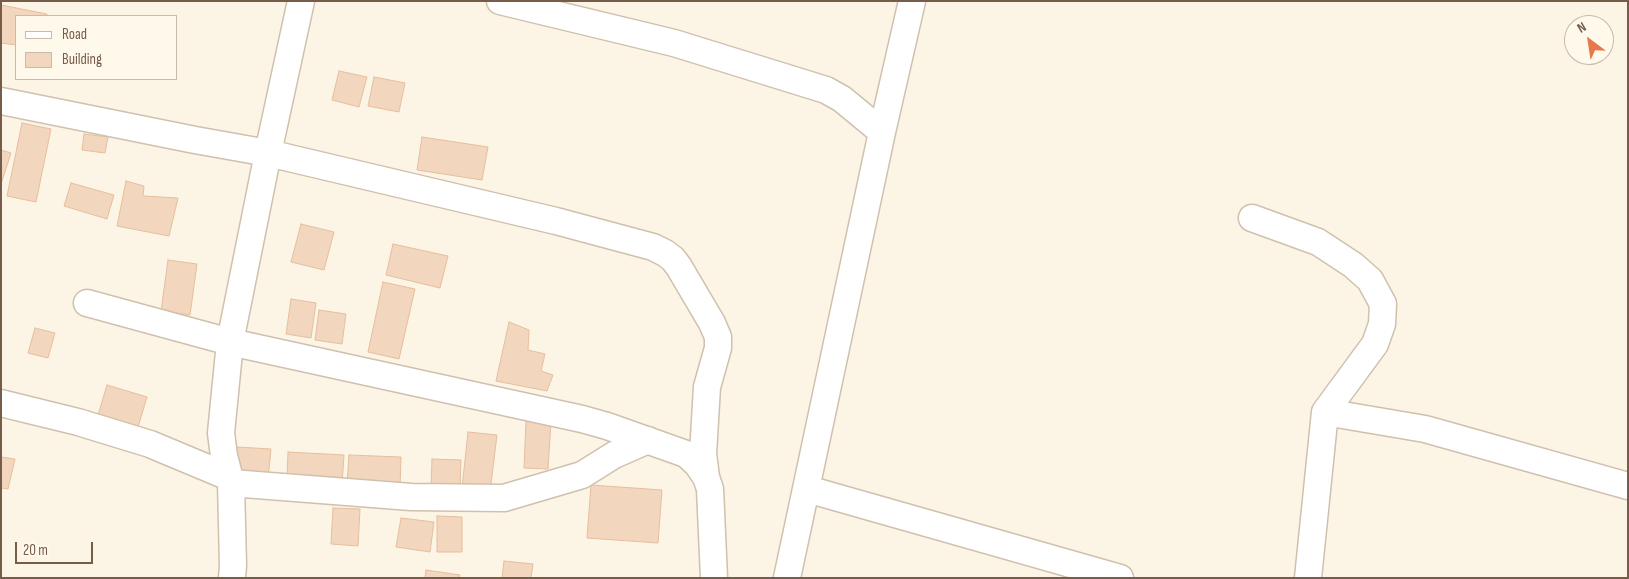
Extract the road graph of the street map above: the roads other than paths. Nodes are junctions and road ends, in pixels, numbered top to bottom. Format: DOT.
graph roads {
  1 [pos="301,1"];
  2 [pos="500,1"];
  3 [pos="912,1"];
  4 [pos="1,101"];
  5 [pos="882,132"];
  6 [pos="268,152"];
  7 [pos="1252,218"];
  8 [pos="87,303"];
  9 [pos="230,342"];
  10 [pos="1,403"];
  11 [pos="1325,412"];
  12 [pos="648,440"];
  13 [pos="706,477"];
  14 [pos="230,480"];
  15 [pos="1628,486"];
  16 [pos="806,489"];
  17 [pos="232,578"];
  18 [pos="714,578"];
  19 [pos="788,578"];
  20 [pos="1120,578"];
  21 [pos="1308,578"];
  1 -- 6 [label="street"];
  2 -- 5 [label="street"];
  3 -- 5 [label="street"];
  4 -- 6 [label="street"];
  5 -- 16 [label="street"];
  6 -- 9 [label="street"];
  6 -- 13 [label="street"];
  7 -- 11 [label="street"];
  8 -- 9 [label="street"];
  9 -- 12 [label="street"];
  9 -- 14 [label="street"];
  10 -- 14 [label="street"];
  11 -- 15 [label="street"];
  11 -- 21 [label="street"];
  12 -- 13 [label="street"];
  12 -- 14 [label="street"];
  13 -- 18 [label="street"];
  14 -- 17 [label="street"];
  16 -- 19 [label="street"];
  16 -- 20 [label="street"];
}
